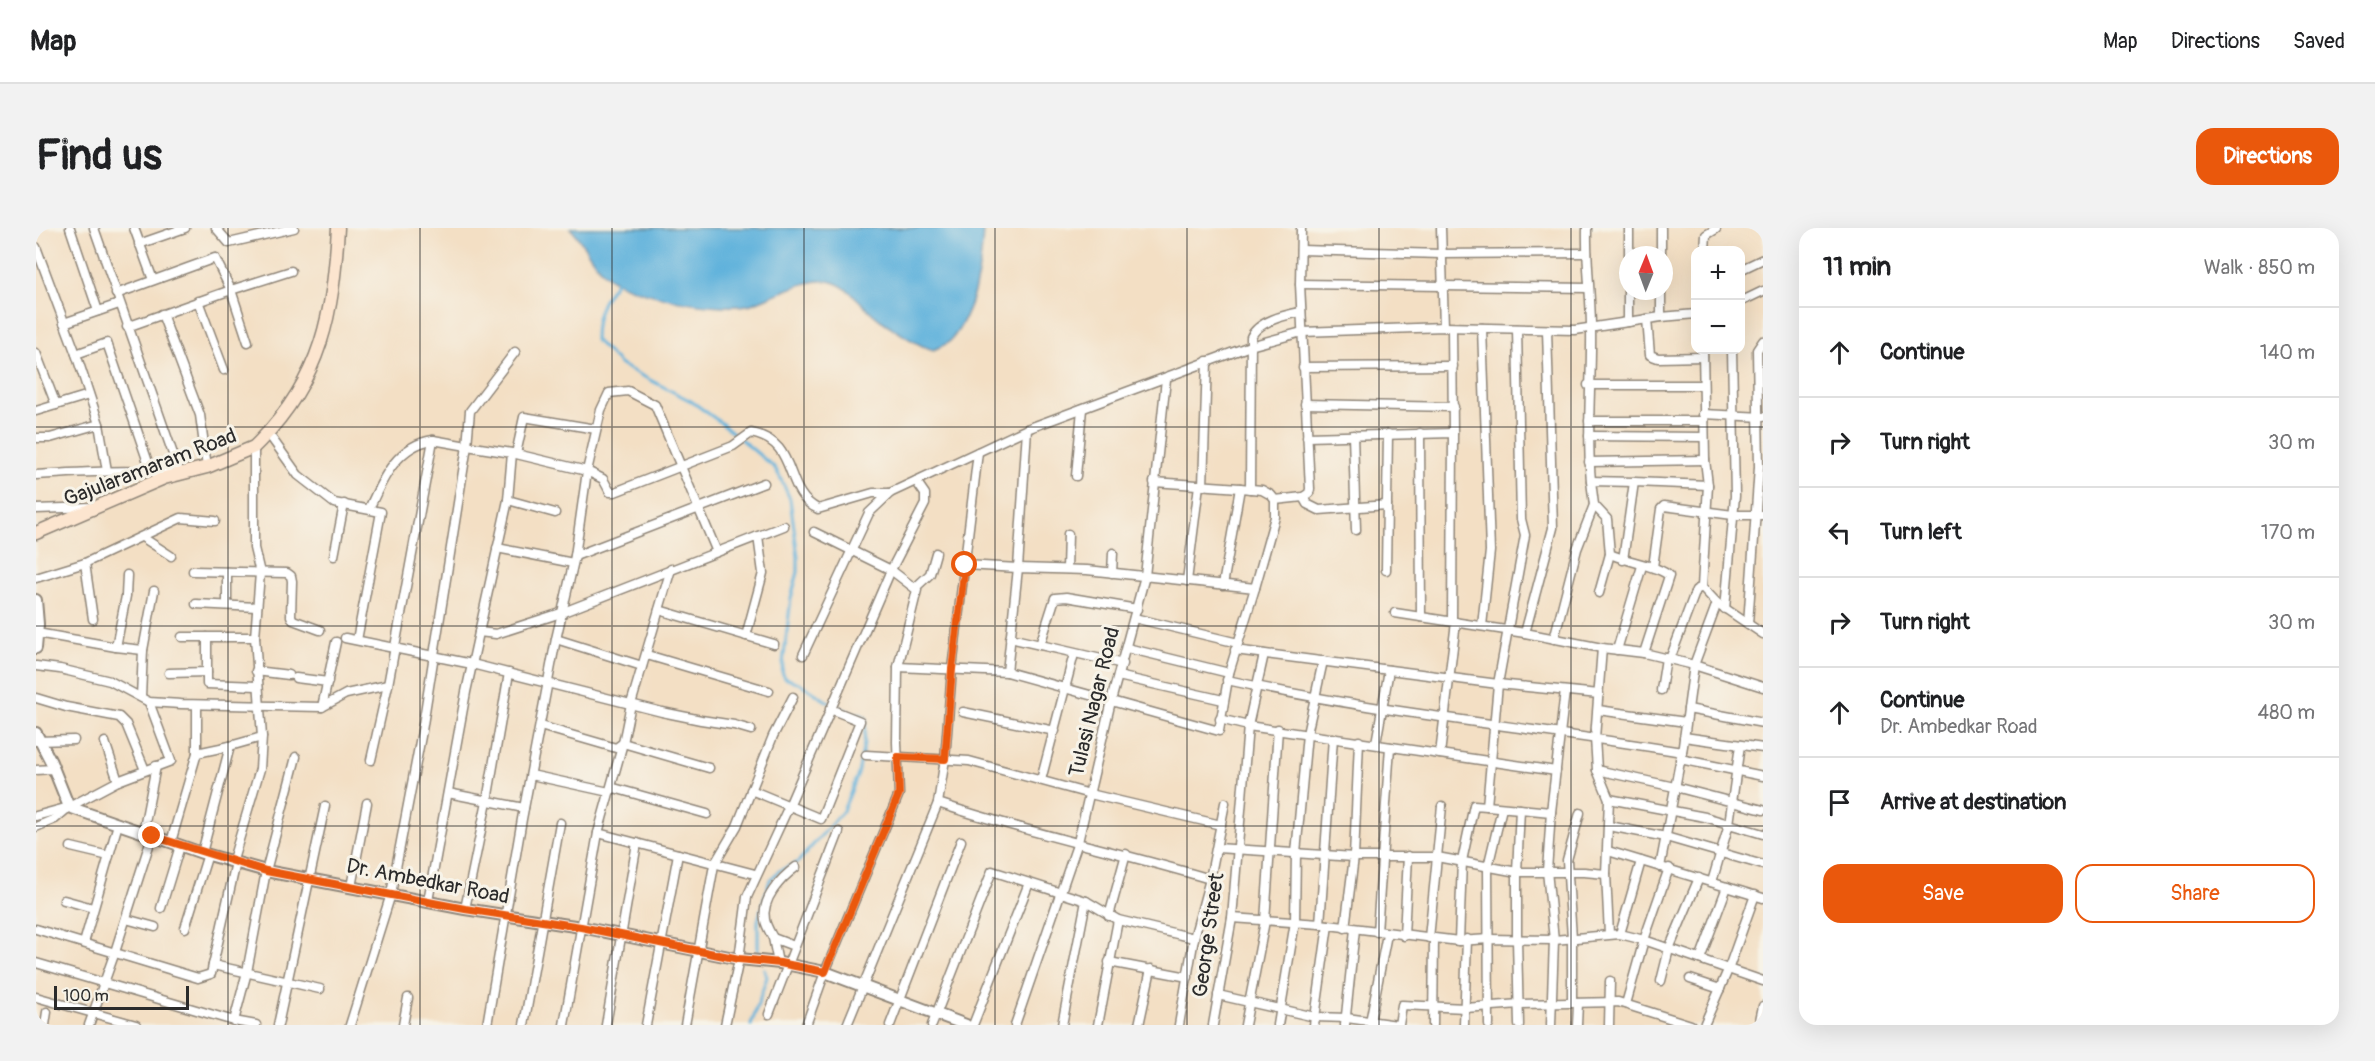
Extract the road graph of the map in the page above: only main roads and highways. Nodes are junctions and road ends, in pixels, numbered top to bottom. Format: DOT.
graph roads {
  1 [pos="338,228"];
  2 [pos="88,512"];
  3 [pos="36,533"];
  4 [pos="36,540"];
  1 -- 2 [label="main road, Gajularamaram Road"];
  2 -- 3 [label="main road, Gajularamaram Road"];
  2 -- 4 [label="main road"];
}
